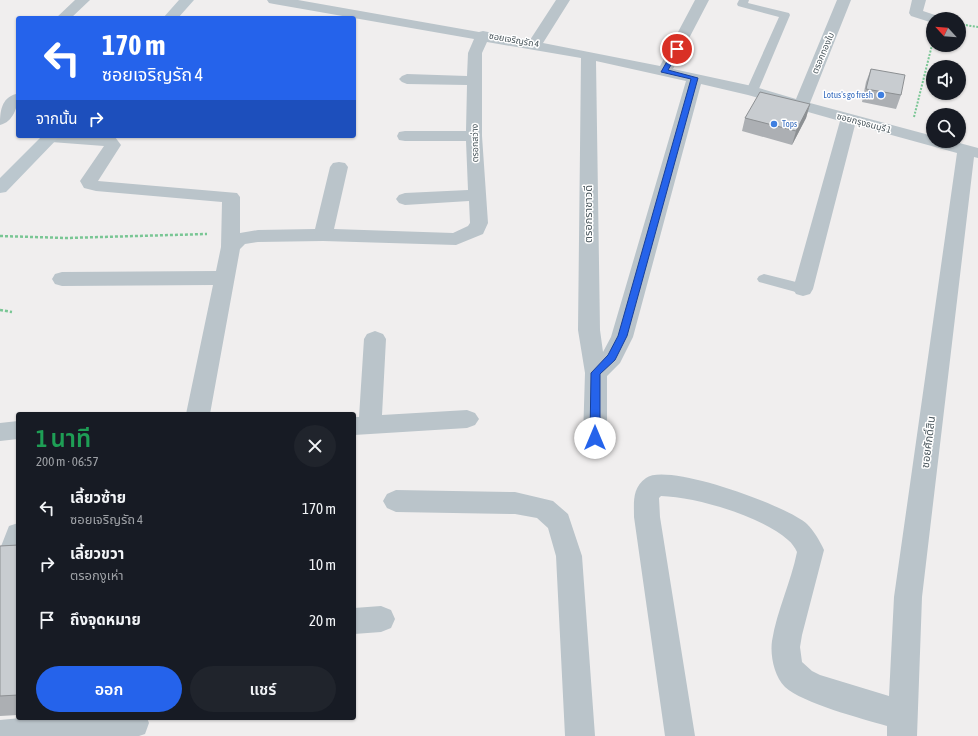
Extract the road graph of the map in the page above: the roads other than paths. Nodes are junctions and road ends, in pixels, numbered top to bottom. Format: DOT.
graph roads {
  1 [pos="83,0"];
  2 [pos="187,0"];
  3 [pos="274,0"];
  4 [pos="563,0"];
  5 [pos="702,0"];
  6 [pos="744,0"];
  7 [pos="844,0"];
  8 [pos="919,0"];
  9 [pos="65,16"];
  10 [pos="172,16"];
  11 [pos="926,17"];
  12 [pos="483,35"];
  13 [pos="535,44"];
  14 [pos="588,55"];
  15 [pos="664,72"];
  16 [pos="695,78"];
  17 [pos="407,79"];
  18 [pos="475,81"];
  19 [pos="752,91"];
  20 [pos="0,98"];
  21 [pos="16,99"];
  22 [pos="16,100"];
  23 [pos="800,106"];
  24 [pos="849,119"];
  25 [pos="0,120"];
  26 [pos="405,136"];
  27 [pos="474,136"];
  28 [pos="50,138"];
  29 [pos="66,138"];
  30 [pos="972,151"];
  31 [pos="339,167"];
  32 [pos="0,188"];
  33 [pos="476,195"];
  34 [pos="405,199"];
  35 [pos="323,235"];
  36 [pos="231,240"];
  37 [pos="225,278"];
  38 [pos="62,279"];
  39 [pos="764,279"];
  40 [pos="803,289"];
  41 [pos="375,339"];
  42 [pos="596,373"];
  43 [pos="198,412"];
  44 [pos="467,419"];
  45 [pos="362,426"];
  46 [pos="16,430"];
  47 [pos="0,432"];
  48 [pos="595,438"];
  49 [pos="396,501"];
  50 [pos="16,540"];
  51 [pos="9,561"];
  52 [pos="381,619"];
  53 [pos="356,621"];
  54 [pos="134,726"];
  55 [pos="902,726"];
  56 [pos="0,734"];
  57 [pos="580,736"];
  58 [pos="680,736"];
  1 -- 9 [label="street"];
  2 -- 10 [label="street"];
  3 -- 12 [label="street, ซอยเจริญรัถ 4"];
  4 -- 13 [label="street"];
  5 -- 15 [label="street"];
  6 -- 19 [label="lane"];
  7 -- 23 [label="street, ตรอกทองใบ"];
  8 -- 11 [label="street"];
  12 -- 13 [label="street, ซอยเจริญรัถ 4"];
  12 -- 18 [label="street, ตรอกสว่าง"];
  13 -- 14 [label="street, ซอยเจริญรัถ 4"];
  14 -- 15 [label="street, ซอยเจริญรัถ 4"];
  14 -- 42 [label="street, ตรอกราชาวดี"];
  15 -- 16 [label="street, ซอยเจริญรัถ 4"];
  16 -- 19 [label="street, ซอยเจริญรัถ 4"];
  16 -- 42 [label="street"];
  17 -- 18 [label="street"];
  18 -- 27 [label="street, ตรอกสว่าง"];
  19 -- 23 [label="street, ซอยกรุงธนบุรี 1"];
  20 -- 21 [label="street"];
  22 -- 25 [label="street"];
  23 -- 24 [label="street, ซอยกรุงธนบุรี 1"];
  24 -- 30 [label="street, ซอยกรุงธนบุรี 1"];
  24 -- 40 [label="street"];
  26 -- 27 [label="street"];
  27 -- 33 [label="street, ตรอกสว่าง"];
  28 -- 32 [label="street"];
  29 -- 36 [label="street"];
  30 -- 55 [label="street, ซอยศักดิ์สิน"];
  31 -- 35 [label="street"];
  33 -- 34 [label="street"];
  33 -- 35 [label="street, ตรอกสว่าง"];
  35 -- 36 [label="street"];
  36 -- 37 [label="street"];
  37 -- 38 [label="street"];
  37 -- 43 [label="street"];
  39 -- 40 [label="lane"];
  41 -- 45 [label="street"];
  42 -- 48 [label="street, ตรอกราชาวดี"];
  44 -- 45 [label="street"];
  46 -- 47 [label="street"];
  49 -- 57 [label="street"];
  50 -- 51 [label="street"];
  52 -- 53 [label="street"];
  54 -- 56 [label="street"];
  55 -- 58 [label="street"];
}
